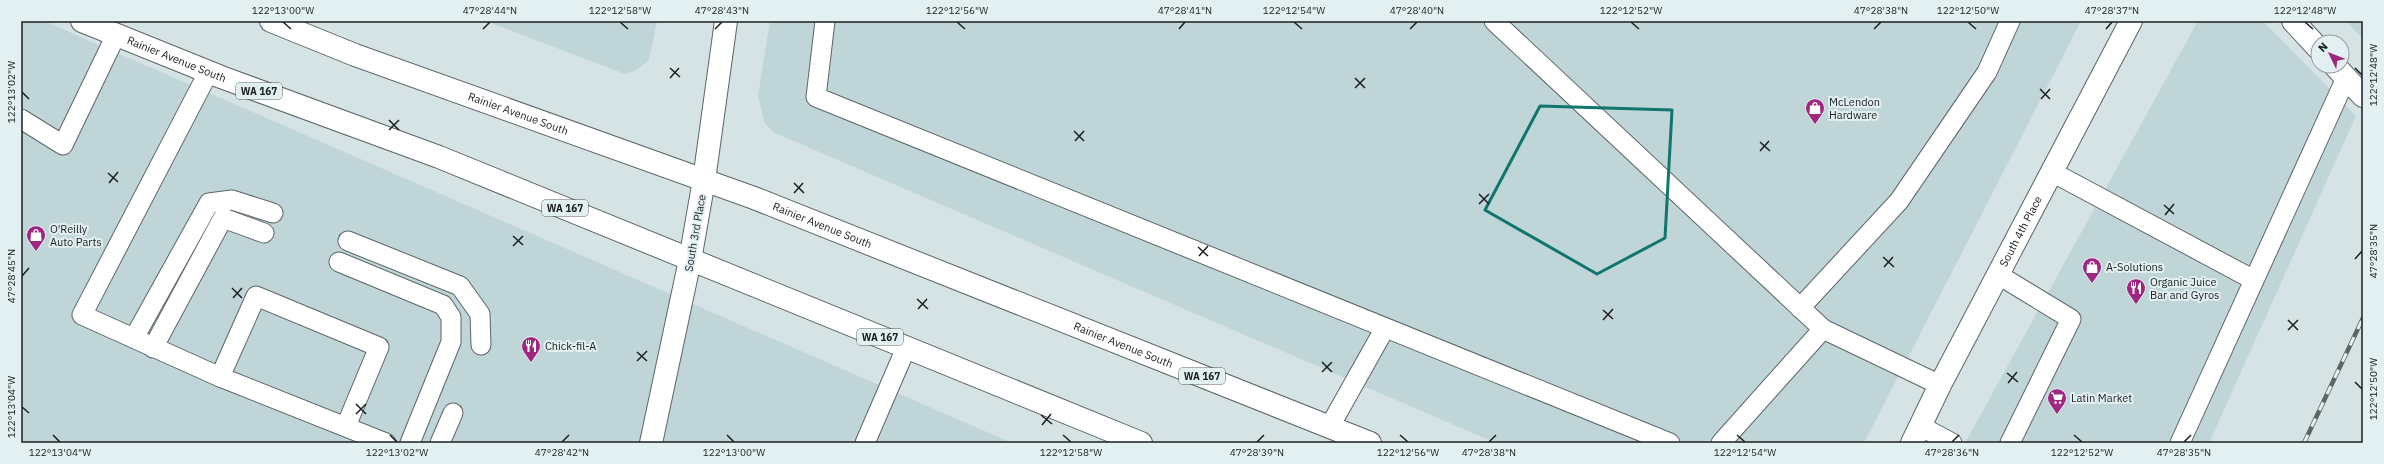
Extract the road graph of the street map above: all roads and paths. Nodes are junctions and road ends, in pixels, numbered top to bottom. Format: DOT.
graph roads {
  1 [pos="82,21"];
  2 [pos="271,21"];
  3 [pos="726,21"];
  4 [pos="825,21"];
  5 [pos="1494,21"];
  6 [pos="2010,21"];
  7 [pos="2131,21"];
  8 [pos="2293,21"];
  9 [pos="116,35"];
  10 [pos="2310,39"];
  11 [pos="208,73"];
  12 [pos="2339,74"];
  13 [pos="2342,74"];
  14 [pos="2363,96"];
  15 [pos="21,119"];
  16 [pos="2052,172"];
  17 [pos="704,180"];
  18 [pos="273,213"];
  19 [pos="264,233"];
  20 [pos="348,241"];
  21 [pos="690,260"];
  22 [pos="339,262"];
  23 [pos="1998,274"];
  24 [pos="2254,280"];
  25 [pos="1800,308"];
  26 [pos="1385,328"];
  27 [pos="1823,329"];
  28 [pos="134,338"];
  29 [pos="481,345"];
  30 [pos="153,348"];
  31 [pos="906,348"];
  32 [pos="220,377"];
  33 [pos="1940,385"];
  34 [pos="453,413"];
  35 [pos="346,426"];
  36 [pos="1330,426"];
  37 [pos="1916,435"];
  38 [pos="386,443"];
  39 [pos="410,443"];
  40 [pos="440,443"];
  41 [pos="651,443"];
  42 [pos="865,443"];
  43 [pos="1141,443"];
  44 [pos="1370,443"];
  45 [pos="1670,443"];
  46 [pos="1721,443"];
  47 [pos="1952,443"];
  48 [pos="2010,443"];
  49 [pos="2180,443"];
  1 -- 9 [label="main road, Rainier Avenue South / WA 167"];
  2 -- 17 [label="main road, Rainier Avenue South / WA 167"];
  3 -- 17 [label="main road, South 3rd Place"];
  4 -- 26 [label="lane"];
  5 -- 25 [label="lane"];
  6 -- 25 [label="lane"];
  7 -- 16 [label="main road, South 4th Place"];
  8 -- 10 [label="main road"];
  9 -- 11 [label="main road, Rainier Avenue South / WA 167"];
  9 -- 15 [label="lane"];
  11 -- 21 [label="main road, Rainier Avenue South / WA 167"];
  11 -- 28 [label="lane"];
  12 -- 24 [label="lane"];
  13 -- 14 [label="main road"];
  16 -- 23 [label="main road, South 4th Place"];
  16 -- 24 [label="lane"];
  17 -- 21 [label="main road, South 3rd Place"];
  17 -- 36 [label="main road, Rainier Avenue South / WA 167"];
  18 -- 28 [label="lane"];
  19 -- 30 [label="lane"];
  20 -- 29 [label="lane"];
  21 -- 31 [label="main road, Rainier Avenue South / WA 167"];
  21 -- 41 [label="main road, South 3rd Place"];
  22 -- 39 [label="lane"];
  23 -- 33 [label="main road, South 4th Place"];
  23 -- 48 [label="lane"];
  24 -- 49 [label="lane"];
  25 -- 27 [label="lane"];
  26 -- 36 [label="lane"];
  26 -- 45 [label="lane"];
  27 -- 33 [label="lane"];
  27 -- 46 [label="lane"];
  28 -- 30 [label="lane"];
  30 -- 32 [label="lane"];
  31 -- 42 [label="lane"];
  31 -- 43 [label="main road, Rainier Avenue South / WA 167"];
  32 -- 35 [label="lane"];
  32 -- 35 [label="lane"];
  33 -- 37 [label="main road, South 4th Place"];
  34 -- 40 [label="lane"];
  35 -- 38 [label="lane"];
  36 -- 44 [label="main road, Rainier Avenue South / WA 167"];
  37 -- 47 [label="lane"];
}
